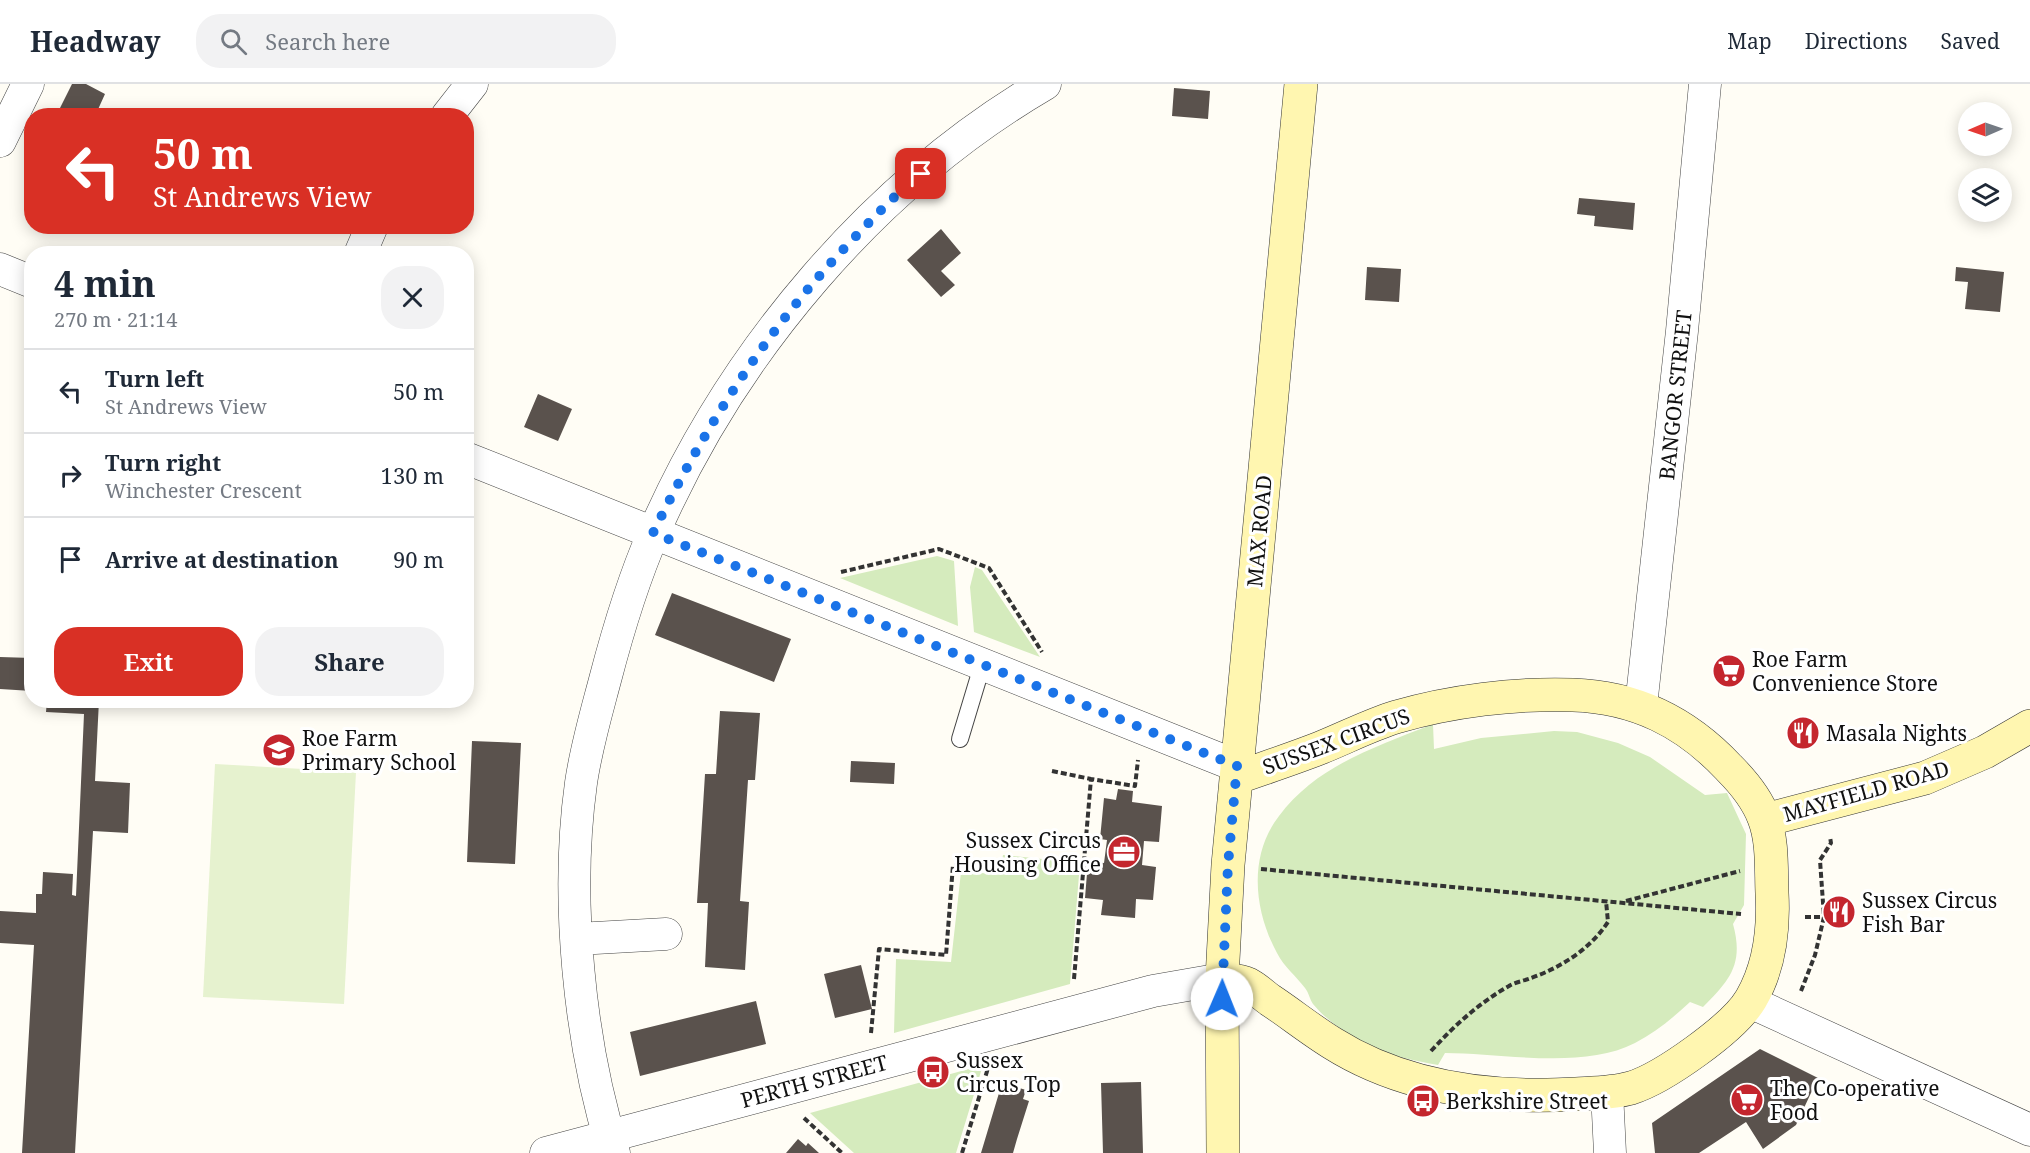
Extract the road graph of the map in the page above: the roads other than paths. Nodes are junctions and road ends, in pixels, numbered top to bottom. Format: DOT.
graph roads {
  1 [pos="28,84"];
  2 [pos="472,84"];
  3 [pos="1045,84"];
  4 [pos="1301,84"];
  5 [pos="1704,84"];
  6 [pos="453,108"];
  7 [pos="0,141"];
  8 [pos="0,269"];
  9 [pos="24,279"];
  10 [pos="474,461"];
  11 [pos="653,533"];
  12 [pos="982,666"];
  13 [pos="1641,706"];
  14 [pos="2030,726"];
  15 [pos="960,739"];
  16 [pos="1237,772"];
  17 [pos="1765,820"];
  18 [pos="666,934"];
  19 [pos="577,939"];
  20 [pos="1221,979"];
  21 [pos="1750,1002"];
  22 [pos="1607,1092"];
  23 [pos="2030,1130"];
  24 [pos="611,1144"];
  25 [pos="546,1153"];
  26 [pos="1223,1153"];
  27 [pos="1610,1153"];
  1 -- 7 [label="street"];
  2 -- 6 [label="street"];
  3 -- 11 [label="street"];
  4 -- 16 [label="street, MAX ROAD"];
  5 -- 13 [label="street, BANGOR STREET"];
  8 -- 9 [label="street"];
  10 -- 11 [label="street"];
  11 -- 12 [label="street"];
  11 -- 19 [label="street"];
  12 -- 15 [label="lane"];
  12 -- 16 [label="street"];
  13 -- 16 [label="street, SUSSEX CIRCUS"];
  13 -- 17 [label="street, SUSSEX CIRCUS"];
  14 -- 17 [label="street, MAYFIELD ROAD"];
  16 -- 20 [label="street, MAX ROAD"];
  17 -- 21 [label="street, SUSSEX CIRCUS"];
  18 -- 19 [label="street"];
  19 -- 24 [label="street"];
  20 -- 22 [label="street, SUSSEX CIRCUS"];
  20 -- 24 [label="street, PERTH STREET"];
  20 -- 26 [label="street, MAX ROAD"];
  21 -- 22 [label="street, SUSSEX CIRCUS"];
  21 -- 23 [label="street"];
  22 -- 27 [label="street"];
  24 -- 25 [label="street, PERTH STREET"];
}
